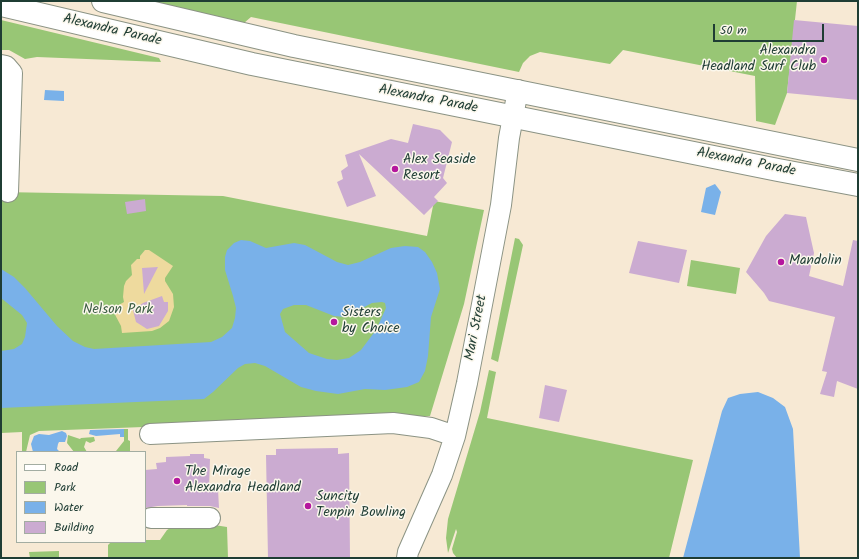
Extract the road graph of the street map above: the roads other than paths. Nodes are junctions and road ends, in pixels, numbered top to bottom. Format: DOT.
graph roads {
  1 [pos="103,1"];
  2 [pos="1,5"];
  3 [pos="6,69"];
  4 [pos="518,90"];
  5 [pos="513,116"];
  6 [pos="858,160"];
  7 [pos="858,185"];
  8 [pos="8,192"];
  9 [pos="150,434"];
  10 [pos="455,436"];
  11 [pos="151,518"];
  12 [pos="210,518"];
  13 [pos="407,558"];
  1 -- 4 [label="main road, Alexandra Parade"];
  2 -- 5 [label="main road, Alexandra Parade"];
  3 -- 8 [label="street"];
  4 -- 5 [label="street, Mari Street"];
  4 -- 6 [label="main road, Alexandra Parade"];
  5 -- 7 [label="main road, Alexandra Parade"];
  5 -- 10 [label="street, Mari Street"];
  9 -- 10 [label="street"];
  10 -- 13 [label="street, Mari Street"];
  11 -- 12 [label="street"];
}
